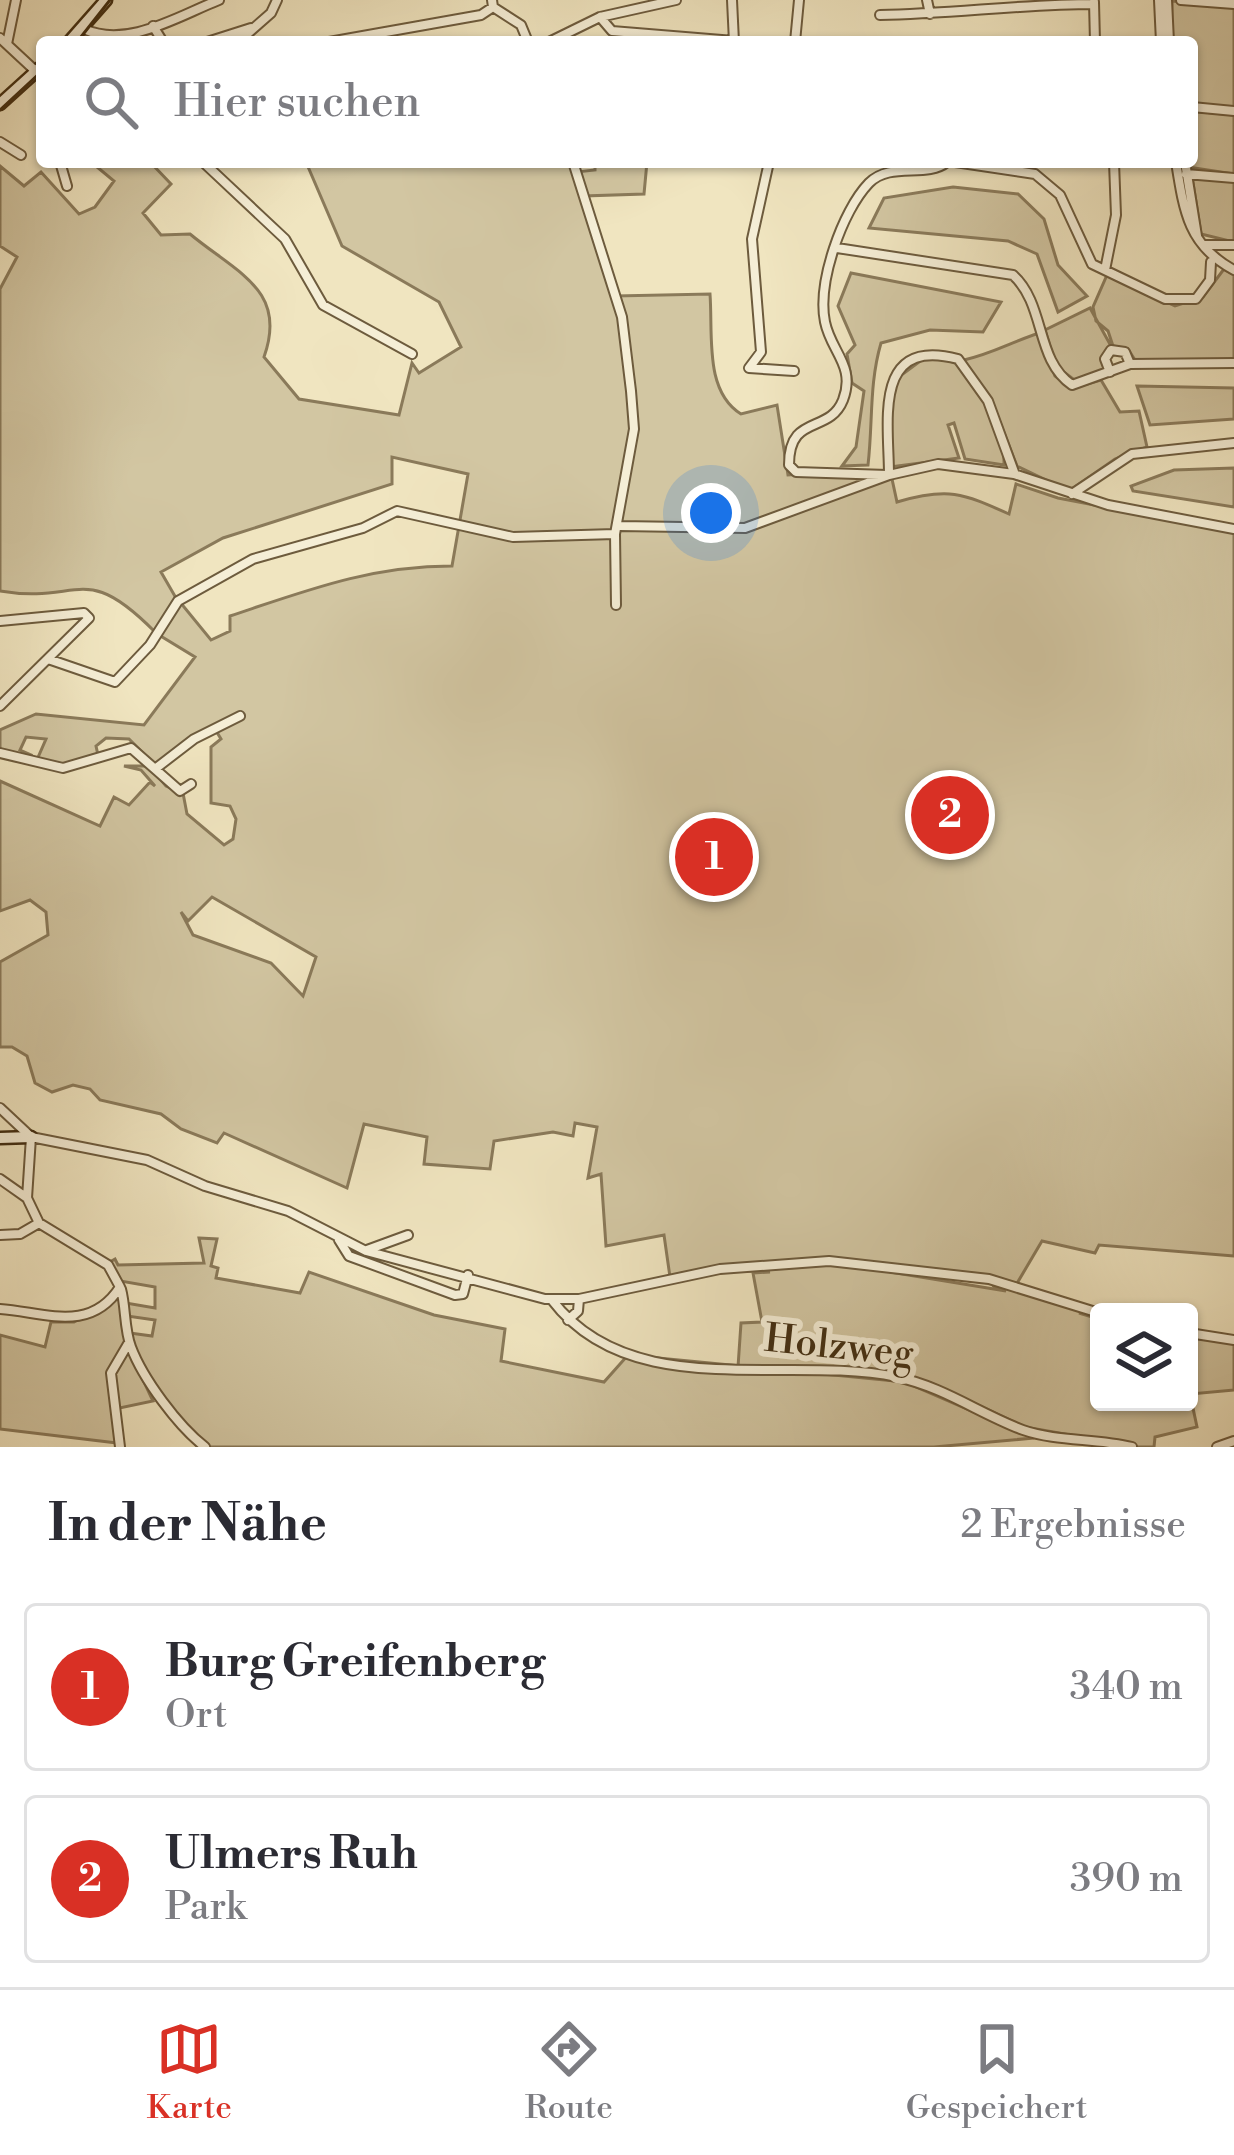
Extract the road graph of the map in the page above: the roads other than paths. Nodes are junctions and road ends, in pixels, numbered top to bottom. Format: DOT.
graph roads {
  1 [pos="16,0"];
  2 [pos="106,0"];
  3 [pos="219,0"];
  4 [pos="278,0"];
  5 [pos="676,0"];
  6 [pos="732,0"];
  7 [pos="799,0"];
  8 [pos="927,0"];
  9 [pos="1163,0"];
  10 [pos="1181,0"];
  11 [pos="1094,2"];
  12 [pos="201,3"];
  13 [pos="493,3"];
  14 [pos="1234,4"];
  15 [pos="930,14"];
  16 [pos="880,15"];
  17 [pos="600,17"];
  18 [pos="153,26"];
  19 [pos="254,27"];
  20 [pos="84,29"];
  21 [pos="76,36"];
  22 [pos="159,36"];
  23 [pos="226,36"];
  24 [pos="244,36"];
  25 [pos="363,36"];
  26 [pos="526,36"];
  27 [pos="561,36"];
  28 [pos="667,36"];
  29 [pos="734,36"];
  30 [pos="796,36"];
  31 [pos="1095,36"];
  32 [pos="1165,36"];
  33 [pos="4,41"];
  34 [pos="36,69"];
  35 [pos="36,75"];
  36 [pos="0,104"];
  37 [pos="1198,108"];
  38 [pos="1234,111"];
  39 [pos="0,142"];
  40 [pos="21,155"];
  41 [pos="62,168"];
  42 [pos="212,168"];
  43 [pos="575,168"];
  44 [pos="768,168"];
  45 [pos="908,168"];
  46 [pos="1023,168"];
  47 [pos="1114,168"];
  48 [pos="1181,168"];
  49 [pos="1183,168"];
  50 [pos="1186,174"];
  51 [pos="1234,178"];
  52 [pos="67,186"];
  53 [pos="1200,242"];
  54 [pos="1234,244"];
  55 [pos="837,248"];
  56 [pos="1211,262"];
  57 [pos="1106,270"];
  58 [pos="1234,270"];
  59 [pos="412,354"];
  60 [pos="1234,363"];
  61 [pos="1130,364"];
  62 [pos="794,371"];
  63 [pos="1110,372"];
  64 [pos="1234,443"];
  65 [pos="1014,474"];
  66 [pos="889,476"];
  67 [pos="1071,495"];
  68 [pos="1234,529"];
  69 [pos="617,530"];
  70 [pos="616,605"];
  71 [pos="0,621"];
  72 [pos="51,660"];
  73 [pos="0,706"];
  74 [pos="240,716"];
  75 [pos="0,753"];
  76 [pos="155,770"];
  77 [pos="190,784"];
  78 [pos="0,1108"];
  79 [pos="31,1137"];
  80 [pos="0,1138"];
  81 [pos="0,1179"];
  82 [pos="26,1198"];
  83 [pos="35,1226"];
  84 [pos="0,1234"];
  85 [pos="408,1235"];
  86 [pos="339,1239"];
  87 [pos="366,1251"];
  88 [pos="468,1275"];
  89 [pos="117,1292"];
  90 [pos="551,1299"];
  91 [pos="579,1299"];
  92 [pos="0,1309"];
  93 [pos="1090,1310"];
  94 [pos="568,1321"];
  95 [pos="1198,1334"];
  96 [pos="1234,1340"];
  97 [pos="129,1342"];
  98 [pos="1234,1441"];
  99 [pos="120,1447"];
  100 [pos="205,1447"];
  101 [pos="1132,1447"];
  102 [pos="1216,1447"];
  1 -- 33 [label="street"];
  2 -- 20 [label="street"];
  3 -- 12 [label="street"];
  4 -- 19 [label="street"];
  5 -- 17 [label="street"];
  6 -- 29 [label="street"];
  7 -- 30 [label="street"];
  8 -- 15 [label="street"];
  9 -- 32 [label="street"];
  10 -- 14 [label="street"];
  11 -- 15 [label="street"];
  11 -- 31 [label="street"];
  12 -- 18 [label="street"];
  13 -- 25 [label="street"];
  13 -- 26 [label="street"];
  15 -- 16 [label="street"];
  17 -- 27 [label="street"];
  17 -- 28 [label="street"];
  18 -- 20 [label="street"];
  18 -- 22 [label="street"];
  19 -- 23 [label="street"];
  19 -- 24 [label="street"];
  20 -- 21 [label="street"];
  33 -- 34 [label="street"];
  35 -- 36 [label="street"];
  37 -- 38 [label="street"];
  39 -- 40 [label="street"];
  41 -- 52 [label="street"];
  42 -- 59 [label="street"];
  43 -- 69 [label="street"];
  44 -- 62 [label="street"];
  45 -- 55 [label="street"];
  46 -- 57 [label="street"];
  47 -- 57 [label="street"];
  48 -- 53 [label="street"];
  49 -- 50 [label="street"];
  50 -- 51 [label="street"];
  50 -- 53 [label="street"];
  53 -- 54 [label="street"];
  53 -- 56 [label="street"];
  55 -- 63 [label="street"];
  55 -- 66 [label="street"];
  56 -- 57 [label="street"];
  56 -- 58 [label="street"];
  60 -- 61 [label="street"];
  61 -- 63 [label="street"];
  61 -- 63 [label="street"];
  64 -- 67 [label="street"];
  65 -- 66 [label="street"];
  65 -- 66 [label="street"];
  65 -- 67 [label="street"];
  66 -- 69 [label="street"];
  67 -- 68 [label="street"];
  69 -- 70 [label="street"];
  69 -- 72 [label="street"];
  71 -- 72 [label="street"];
  72 -- 73 [label="street"];
  74 -- 76 [label="street"];
  75 -- 76 [label="street"];
  76 -- 77 [label="street"];
  78 -- 79 [label="street"];
  79 -- 80 [label="street"];
  79 -- 82 [label="street"];
  79 -- 86 [label="street"];
  81 -- 82 [label="street"];
  82 -- 83 [label="street"];
  83 -- 84 [label="street"];
  83 -- 89 [label="street"];
  85 -- 87 [label="street"];
  86 -- 87 [label="street"];
  86 -- 88 [label="street"];
  87 -- 88 [label="street"];
  88 -- 90 [label="street"];
  89 -- 92 [label="street"];
  89 -- 97 [label="street"];
  90 -- 91 [label="street"];
  90 -- 94 [label="street, Holzweg"];
  91 -- 93 [label="street"];
  91 -- 94 [label="street"];
  94 -- 101 [label="street, Holzweg"];
  95 -- 96 [label="street"];
  97 -- 99 [label="street"];
  97 -- 100 [label="street"];
  98 -- 102 [label="street"];
}
